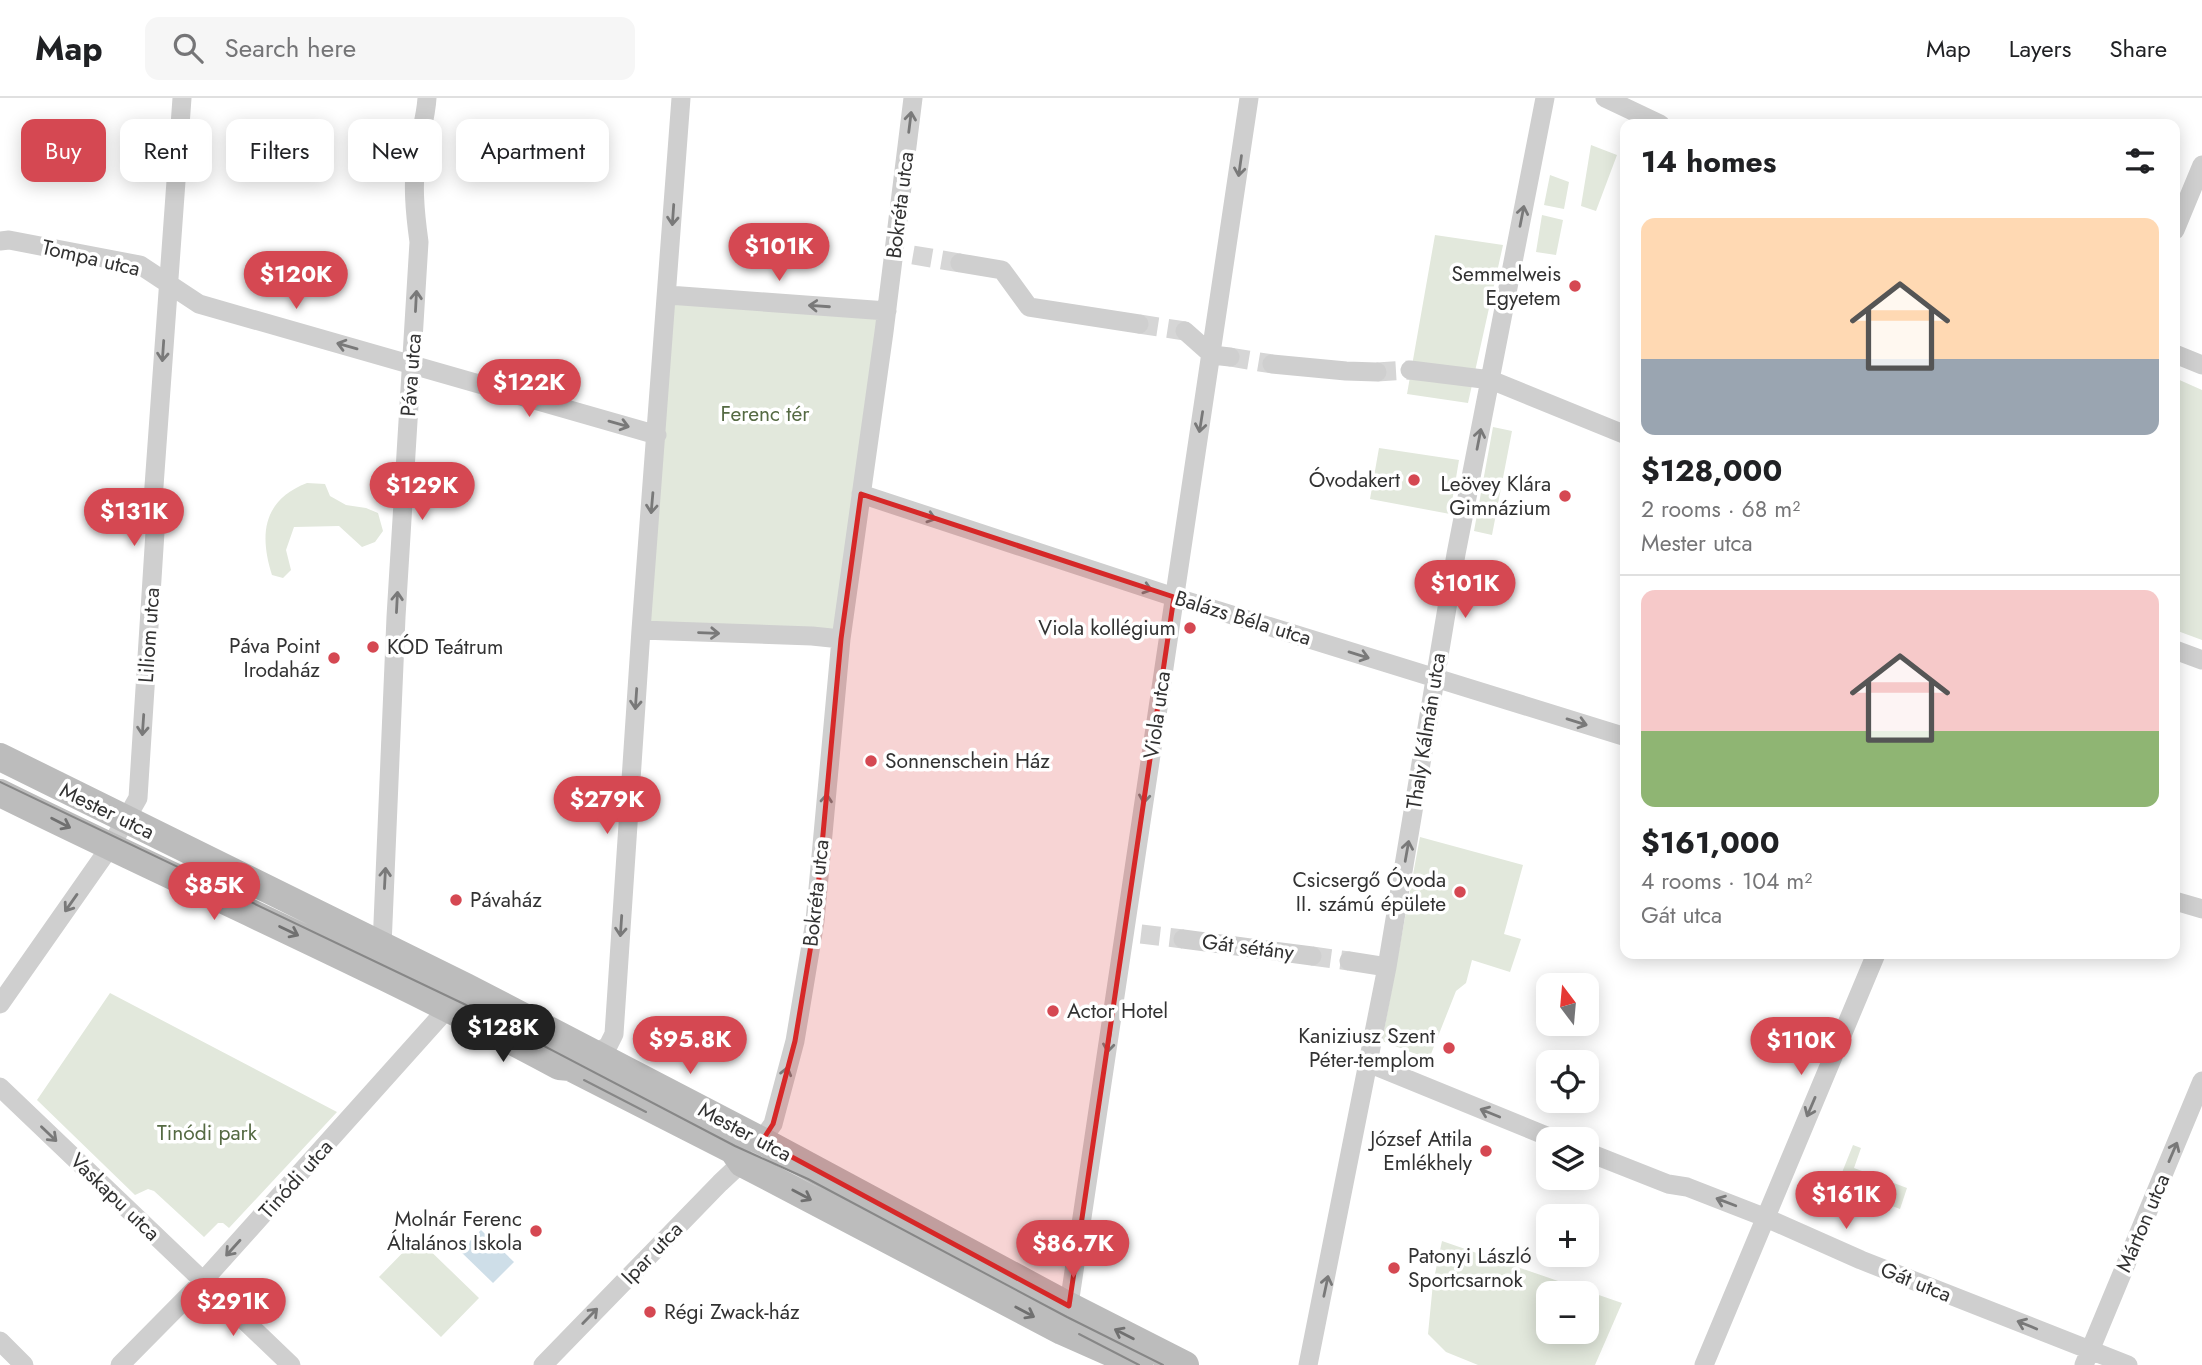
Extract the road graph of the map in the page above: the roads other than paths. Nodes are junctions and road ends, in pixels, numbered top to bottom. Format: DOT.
graph roads {
  1 [pos="182,98"];
  2 [pos="427,98"];
  3 [pos="681,98"];
  4 [pos="913,98"];
  5 [pos="1250,98"];
  6 [pos="1545,98"];
  7 [pos="1605,98"];
  8 [pos="1649,119"];
  9 [pos="2202,165"];
  10 [pos="2180,218"];
  11 [pos="0,242"];
  12 [pos="960,263"];
  13 [pos="168,283"];
  14 [pos="667,295"];
  15 [pos="887,311"];
  16 [pos="1139,324"];
  17 [pos="1185,331"];
  18 [pos="1221,356"];
  19 [pos="2180,356"];
  20 [pos="412,364"];
  21 [pos="1272,364"];
  22 [pos="2202,365"];
  23 [pos="1410,370"];
  24 [pos="1377,372"];
  25 [pos="1491,380"];
  26 [pos="1620,433"];
  27 [pos="657,435"];
  28 [pos="861,494"];
  29 [pos="1174,597"];
  30 [pos="641,631"];
  31 [pos="841,639"];
  32 [pos="2180,652"];
  33 [pos="2202,660"];
  34 [pos="1435,679"];
  35 [pos="1620,735"];
  36 [pos="0,757"];
  37 [pos="0,793"];
  38 [pos="127,821"];
  39 [pos="110,847"];
  40 [pos="2180,902"];
  41 [pos="2202,909"];
  42 [pos="1184,939"];
  43 [pos="382,946"];
  44 [pos="1312,956"];
  45 [pos="1874,959"];
  46 [pos="1349,961"];
  47 [pos="1387,967"];
  48 [pos="458,997"];
  49 [pos="0,1004"];
  50 [pos="594,1054"];
  51 [pos="1368,1063"];
  52 [pos="2202,1082"];
  53 [pos="0,1087"];
  54 [pos="1536,1132"];
  55 [pos="762,1141"];
  56 [pos="737,1157"];
  57 [pos="1599,1157"];
  58 [pos="1764,1217"];
  59 [pos="203,1281"];
  60 [pos="1066,1319"];
  61 [pos="0,1341"];
  62 [pos="2087,1358"];
  63 [pos="24,1365"];
  64 [pos="120,1365"];
  65 [pos="291,1365"];
  66 [pos="543,1365"];
  67 [pos="1139,1365"];
  68 [pos="1185,1365"];
  69 [pos="1308,1365"];
  70 [pos="1704,1365"];
  71 [pos="2128,1365"];
  1 -- 13 [label="street, Liliom utca"];
  20 -- 2 [label="street, Páva utca, one-way"];
  3 -- 14 [label="street, one-way"];
  15 -- 4 [label="street, Bokréta utca, one-way"];
  5 -- 18 [label="street, Viola utca, one-way"];
  25 -- 6 [label="street, Thaly Kálmán utca, one-way"];
  7 -- 8 [label="street"];
  9 -- 10 [label="street"];
  11 -- 13 [label="street, Tompa utca"];
  12 -- 16 [label="street"];
  20 -- 13 [label="street, Tompa utca, one-way"];
  13 -- 38 [label="street, Liliom utca, one-way"];
  15 -- 14 [label="street, one-way"];
  14 -- 27 [label="street"];
  15 -- 28 [label="street"];
  17 -- 18 [label="street"];
  18 -- 29 [label="street, Viola utca, one-way"];
  19 -- 22 [label="street"];
  20 -- 27 [label="street, Tompa utca, one-way"];
  43 -- 20 [label="street, Páva utca, one-way"];
  21 -- 24 [label="street"];
  23 -- 25 [label="street"];
  25 -- 26 [label="street"];
  34 -- 25 [label="street, Thaly Kálmán utca, one-way"];
  27 -- 30 [label="street, one-way"];
  28 -- 29 [label="street, Balázs Béla utca, one-way"];
  28 -- 31 [label="street"];
  29 -- 34 [label="street, Balázs Béla utca, one-way"];
  29 -- 60 [label="street, Viola utca, one-way"];
  30 -- 31 [label="street, one-way"];
  30 -- 50 [label="street, one-way"];
  55 -- 31 [label="street, Bokréta utca, one-way"];
  32 -- 33 [label="street"];
  34 -- 35 [label="street, Balázs Béla utca, one-way"];
  47 -- 34 [label="street, Thaly Kálmán utca, one-way"];
  36 -- 38 [label="street, Mester utca"];
  37 -- 39 [label="street, Mester utca, one-way"];
  38 -- 39 [label="street, Liliom utca"];
  38 -- 43 [label="street, Mester utca"];
  39 -- 48 [label="street, Mester utca, one-way"];
  39 -- 49 [label="street, Liliom utca, one-way"];
  40 -- 41 [label="street"];
  42 -- 44 [label="street, Gát sétány"];
  43 -- 48 [label="street, Mester utca"];
  45 -- 58 [label="street, one-way"];
  46 -- 47 [label="street"];
  47 -- 51 [label="street, Thaly Kálmán utca"];
  48 -- 50 [label="street, Mester utca"];
  48 -- 56 [label="street, Mester utca"];
  48 -- 59 [label="street, Tinódi utca, one-way"];
  50 -- 55 [label="street, Mester utca"];
  54 -- 51 [label="street, one-way"];
  69 -- 51 [label="street, Thaly Kálmán utca, one-way"];
  62 -- 52 [label="street, Márton utca, one-way"];
  53 -- 59 [label="street, Vaskapu utca, one-way"];
  55 -- 56 [label="street, Ipar utca"];
  55 -- 60 [label="street, Mester utca"];
  56 -- 60 [label="street, Mester utca, one-way"];
  66 -- 56 [label="street, Ipar utca, one-way"];
  58 -- 57 [label="street, Gát utca, one-way"];
  62 -- 58 [label="street, Gát utca, one-way"];
  58 -- 70 [label="street"];
  59 -- 64 [label="street, Tinódi utca"];
  59 -- 65 [label="street, Vaskapu utca"];
  60 -- 67 [label="street, Mester utca"];
  68 -- 60 [label="street, Mester utca, one-way"];
  61 -- 63 [label="street"];
  62 -- 71 [label="street, Gát utca"];
}
